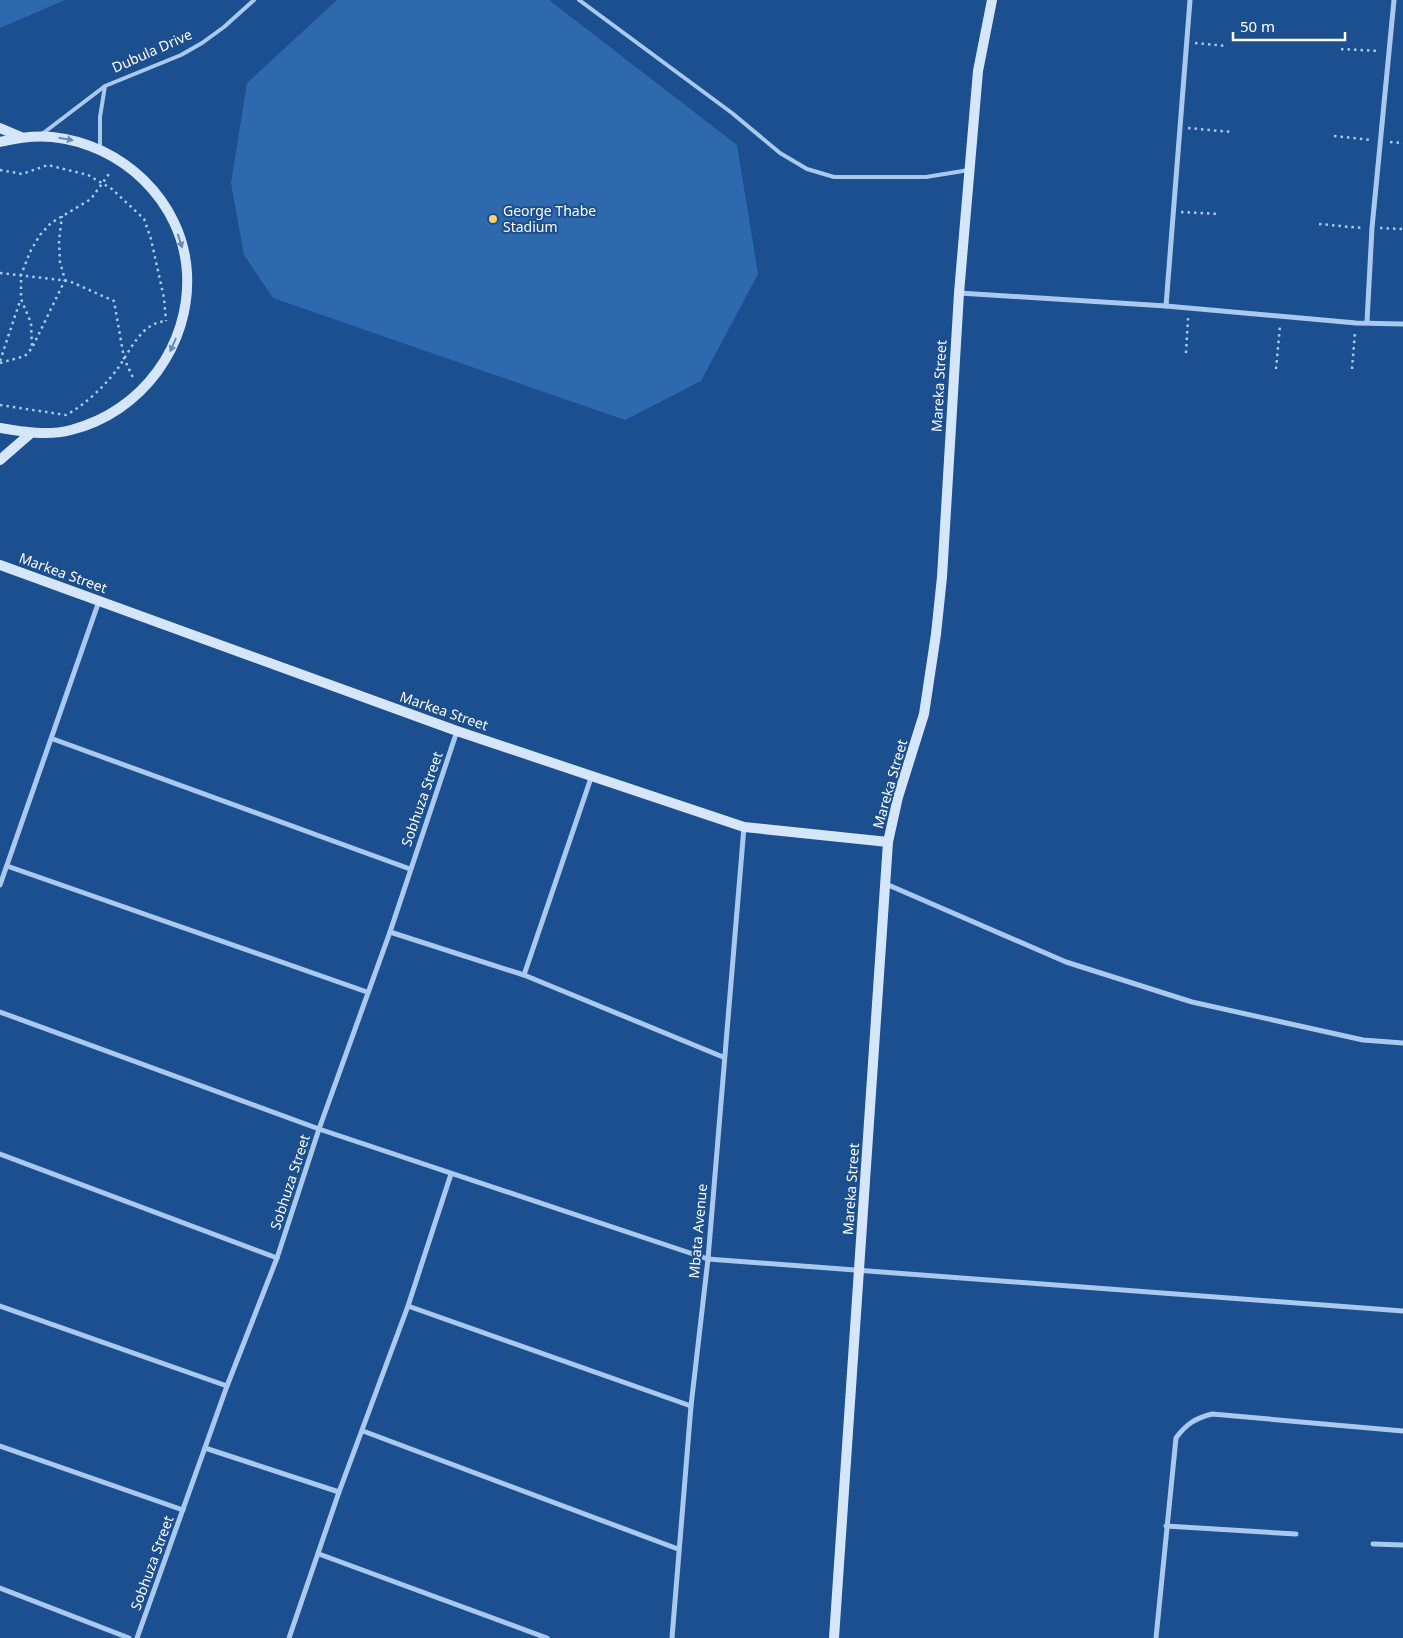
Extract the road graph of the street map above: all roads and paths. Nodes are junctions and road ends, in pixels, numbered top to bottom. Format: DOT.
graph roads {
  1 [pos="254,0"];
  2 [pos="579,0"];
  3 [pos="992,0"];
  4 [pos="1190,0"];
  5 [pos="1394,0"];
  6 [pos="1186,42"];
  7 [pos="1226,46"];
  8 [pos="1341,49"];
  9 [pos="1389,51"];
  10 [pos="105,86"];
  11 [pos="1179,127"];
  12 [pos="0,128"];
  13 [pos="1231,132"];
  14 [pos="1334,136"];
  15 [pos="21,137"];
  16 [pos="38,137"];
  17 [pos="1380,141"];
  18 [pos="0,142"];
  19 [pos="1403,143"];
  20 [pos="100,149"];
  21 [pos="118,158"];
  22 [pos="970,169"];
  23 [pos="0,170"];
  24 [pos="104,184"];
  25 [pos="1172,212"];
  26 [pos="1220,214"];
  27 [pos="62,216"];
  28 [pos="0,273"];
  29 [pos="21,275"];
  30 [pos="65,280"];
  31 [pos="959,293"];
  32 [pos="21,299"];
  33 [pos="1166,306"];
  34 [pos="1189,309"];
  35 [pos="1280,317"];
  36 [pos="1367,322"];
  37 [pos="1356,323"];
  38 [pos="1403,324"];
  39 [pos="32,348"];
  40 [pos="1186,353"];
  41 [pos="124,358"];
  42 [pos="0,362"];
  43 [pos="1276,369"];
  44 [pos="1352,369"];
  45 [pos="140,393"];
  46 [pos="0,405"];
  47 [pos="0,428"];
  48 [pos="31,433"];
  49 [pos="0,460"];
  50 [pos="0,565"];
  51 [pos="99,600"];
  52 [pos="457,731"];
  53 [pos="53,739"];
  54 [pos="592,775"];
  55 [pos="744,827"];
  56 [pos="888,842"];
  57 [pos="7,866"];
  58 [pos="410,869"];
  59 [pos="886,884"];
  60 [pos="0,885"];
  61 [pos="390,932"];
  62 [pos="524,975"];
  63 [pos="368,992"];
  64 [pos="0,1012"];
  65 [pos="1403,1043"];
  66 [pos="723,1057"];
  67 [pos="319,1129"];
  68 [pos="0,1154"];
  69 [pos="451,1174"];
  70 [pos="277,1258"];
  71 [pos="708,1259"];
  72 [pos="858,1271"];
  73 [pos="0,1306"];
  74 [pos="408,1306"];
  75 [pos="1403,1311"];
  76 [pos="227,1386"];
  77 [pos="691,1406"];
  78 [pos="362,1431"];
  79 [pos="1403,1431"];
  80 [pos="0,1446"];
  81 [pos="206,1448"];
  82 [pos="339,1492"];
  83 [pos="184,1510"];
  84 [pos="1166,1526"];
  85 [pos="1296,1534"];
  86 [pos="1373,1544"];
  87 [pos="1403,1545"];
  88 [pos="678,1549"];
  89 [pos="319,1554"];
  90 [pos="0,1588"];
  91 [pos="129,1638"];
  92 [pos="137,1638"];
  93 [pos="289,1638"];
  94 [pos="547,1638"];
  95 [pos="672,1638"];
  96 [pos="834,1638"];
  97 [pos="1156,1638"];
  1 -- 10 [label="lane, Dubula Drive"];
  2 -- 22 [label="lane"];
  3 -- 22 [label="main road, Mareka Street"];
  4 -- 6 [label="street"];
  5 -- 9 [label="street"];
  6 -- 7 [label="path"];
  6 -- 11 [label="street"];
  8 -- 9 [label="path"];
  9 -- 17 [label="street"];
  10 -- 16 [label="lane, Dubula Drive"];
  10 -- 20 [label="lane, Dubula Drive"];
  11 -- 13 [label="path"];
  11 -- 25 [label="street"];
  12 -- 15 [label="main road"];
  14 -- 17 [label="path"];
  15 -- 16 [label="main road"];
  15 -- 18 [label="main road"];
  16 -- 20 [label="main road, one-way"];
  17 -- 19 [label="path"];
  17 -- 36 [label="street"];
  20 -- 21 [label="main road"];
  21 -- 24 [label="path"];
  21 -- 45 [label="main road, one-way"];
  22 -- 31 [label="main road, Mareka Street"];
  23 -- 24 [label="path"];
  24 -- 27 [label="path"];
  24 -- 41 [label="path"];
  25 -- 26 [label="path"];
  25 -- 33 [label="street"];
  27 -- 29 [label="path"];
  27 -- 30 [label="path"];
  28 -- 29 [label="path"];
  29 -- 30 [label="path"];
  29 -- 32 [label="path"];
  30 -- 39 [label="path"];
  30 -- 41 [label="path"];
  31 -- 33 [label="street"];
  31 -- 56 [label="main road, Mareka Street"];
  32 -- 39 [label="path"];
  32 -- 42 [label="path"];
  33 -- 34 [label="street"];
  34 -- 35 [label="street"];
  34 -- 40 [label="path"];
  35 -- 37 [label="street"];
  35 -- 43 [label="path"];
  36 -- 37 [label="street"];
  36 -- 38 [label="street"];
  37 -- 44 [label="path"];
  39 -- 42 [label="path"];
  41 -- 45 [label="path"];
  41 -- 46 [label="path"];
  45 -- 48 [label="main road"];
  47 -- 48 [label="main road"];
  48 -- 49 [label="main road"];
  50 -- 51 [label="main road, Markea Street"];
  51 -- 52 [label="main road, Markea Street"];
  51 -- 53 [label="street"];
  52 -- 54 [label="main road, Markea Street"];
  52 -- 58 [label="street, Sobhuza Street"];
  53 -- 57 [label="street"];
  53 -- 58 [label="street"];
  54 -- 55 [label="main road, Markea Street"];
  54 -- 62 [label="street"];
  55 -- 56 [label="main road, Markea Street"];
  55 -- 66 [label="street, Mbata Avenue"];
  56 -- 59 [label="main road, Mareka Street"];
  57 -- 60 [label="street"];
  57 -- 63 [label="street"];
  58 -- 61 [label="street, Sobhuza Street"];
  59 -- 65 [label="street"];
  59 -- 72 [label="main road, Mareka Street"];
  61 -- 62 [label="street"];
  61 -- 63 [label="street, Sobhuza Street"];
  62 -- 66 [label="street"];
  63 -- 67 [label="street, Sobhuza Street"];
  64 -- 67 [label="street"];
  66 -- 71 [label="street, Mbata Avenue"];
  67 -- 69 [label="street"];
  67 -- 70 [label="street, Sobhuza Street"];
  68 -- 70 [label="street"];
  69 -- 71 [label="street"];
  69 -- 74 [label="street"];
  70 -- 76 [label="street, Sobhuza Street"];
  71 -- 72 [label="street"];
  71 -- 77 [label="street, Mbata Avenue"];
  72 -- 75 [label="street"];
  72 -- 96 [label="main road, Mareka Street"];
  73 -- 76 [label="street"];
  74 -- 77 [label="street"];
  74 -- 78 [label="street"];
  76 -- 81 [label="street, Sobhuza Street"];
  77 -- 88 [label="street, Mbata Avenue"];
  78 -- 82 [label="street"];
  78 -- 88 [label="street"];
  79 -- 84 [label="street"];
  80 -- 83 [label="street"];
  81 -- 82 [label="street"];
  81 -- 83 [label="street, Sobhuza Street"];
  82 -- 89 [label="street"];
  83 -- 92 [label="street, Sobhuza Street"];
  84 -- 85 [label="street"];
  84 -- 97 [label="street"];
  86 -- 87 [label="street"];
  88 -- 95 [label="street, Mbata Avenue"];
  89 -- 93 [label="street"];
  89 -- 94 [label="street"];
  90 -- 91 [label="street"];
}
